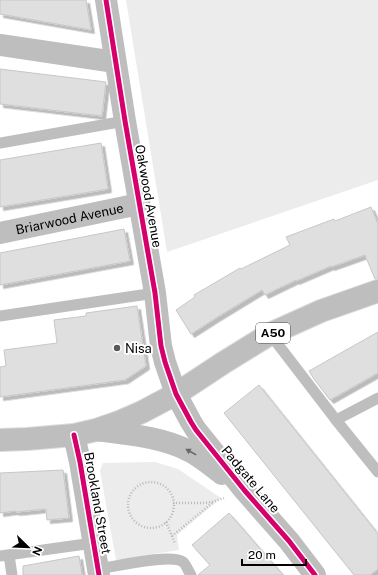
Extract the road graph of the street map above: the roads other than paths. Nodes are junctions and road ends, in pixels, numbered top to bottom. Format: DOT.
graph roads {
  1 [pos="106,0"];
  2 [pos="0,45"];
  3 [pos="115,62"];
  4 [pos="125,121"];
  5 [pos="0,143"];
  6 [pos="139,204"];
  7 [pos="0,233"];
  8 [pos="378,292"];
  9 [pos="155,293"];
  10 [pos="0,316"];
  11 [pos="270,334"];
  12 [pos="176,394"];
  13 [pos="378,398"];
  14 [pos="336,420"];
  15 [pos="96,430"];
  16 [pos="74,435"];
  17 [pos="0,440"];
  18 [pos="378,472"];
  19 [pos="245,491"];
  20 [pos="93,543"];
  21 [pos="4,555"];
  22 [pos="99,572"];
  23 [pos="12,575"];
  24 [pos="191,575"];
  25 [pos="315,575"];
  1 -- 3 [label="street, Oakwood Avenue"];
  2 -- 3 [label="street"];
  3 -- 4 [label="street, Oakwood Avenue"];
  4 -- 5 [label="lane"];
  4 -- 6 [label="street, Oakwood Avenue"];
  6 -- 7 [label="street, Briarwood Avenue"];
  6 -- 9 [label="street, Oakwood Avenue"];
  8 -- 11 [label="street, A50"];
  9 -- 10 [label="lane"];
  9 -- 12 [label="street, Oakwood Avenue"];
  11 -- 12 [label="street, A50"];
  11 -- 14 [label="lane"];
  12 -- 15 [label="street, A50"];
  12 -- 19 [label="street, Padgate Lane"];
  13 -- 14 [label="lane"];
  14 -- 18 [label="lane"];
  15 -- 16 [label="street, A50"];
  19 -- 15 [label="street, one-way"];
  16 -- 17 [label="street, A50"];
  16 -- 20 [label="street, Brookland Street"];
  19 -- 25 [label="street, Padgate Lane"];
  20 -- 21 [label="lane"];
  20 -- 22 [label="street, Brookland Street"];
  21 -- 23 [label="lane"];
  22 -- 24 [label="lane"];
}
